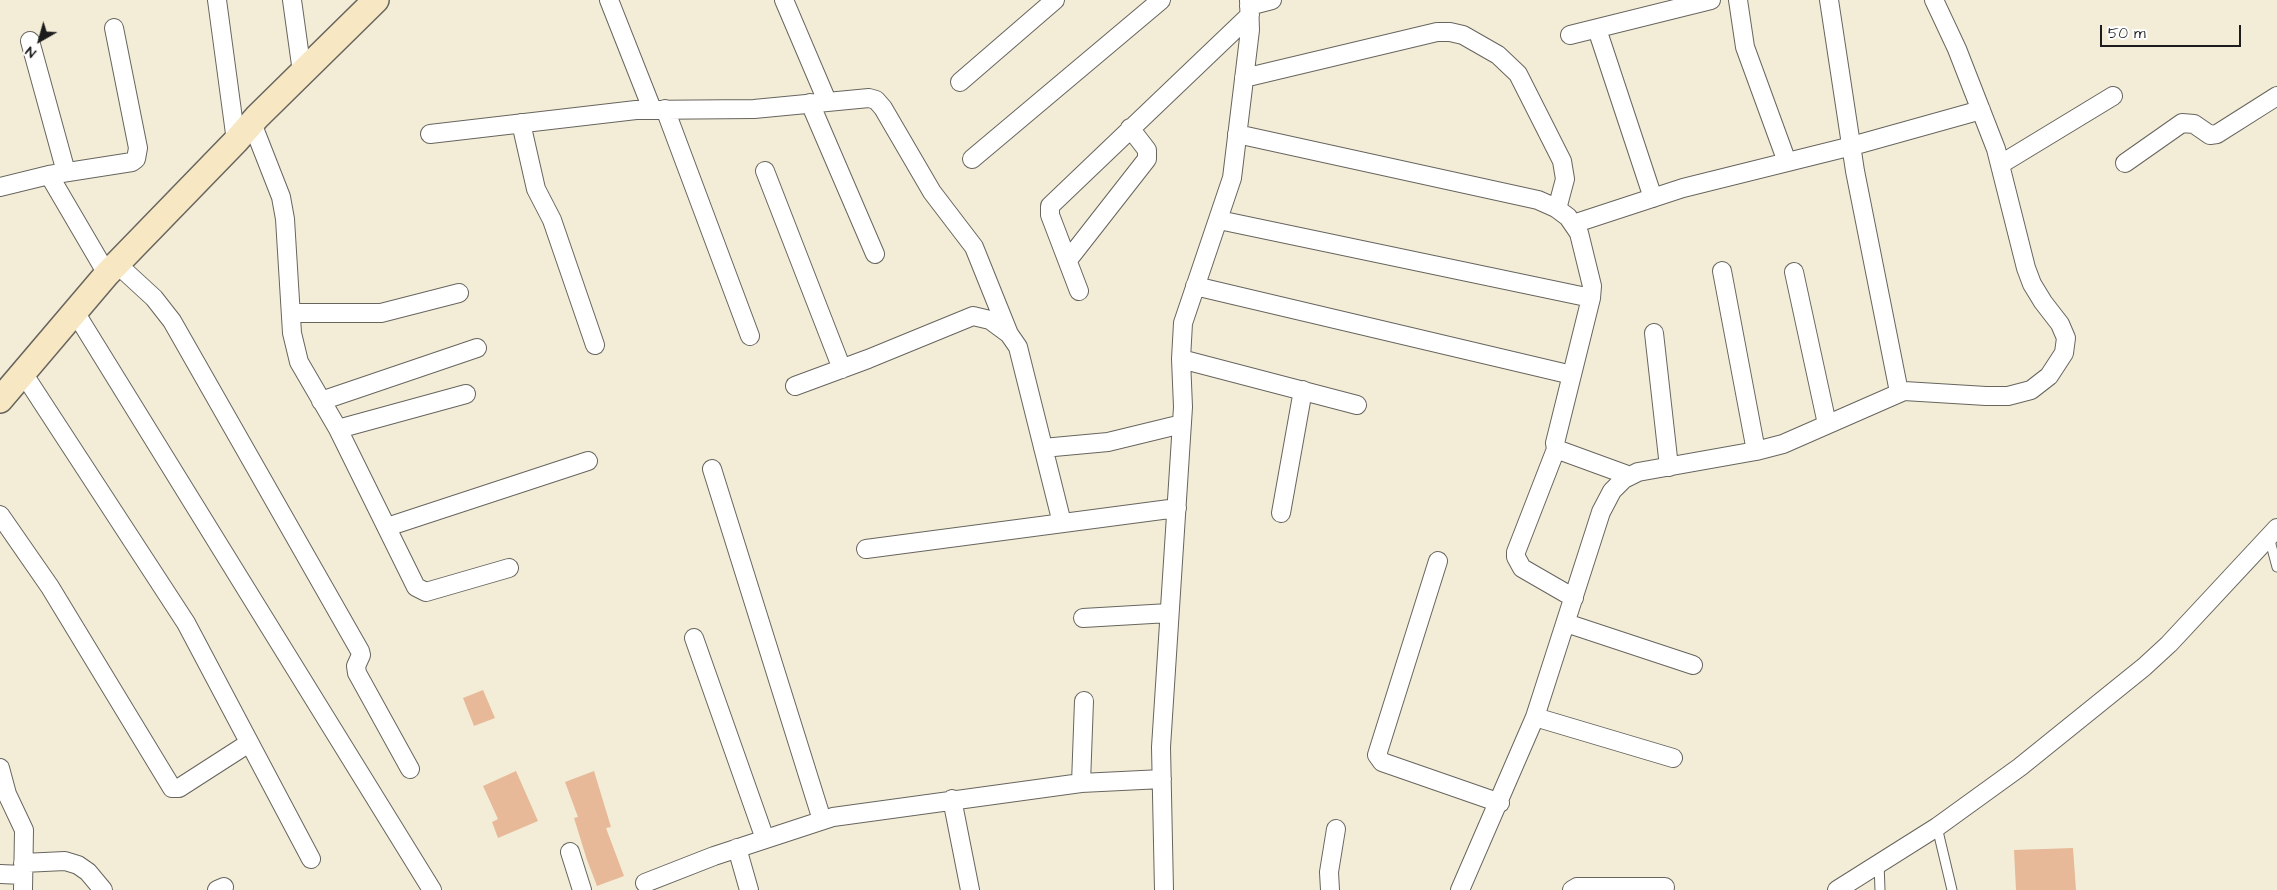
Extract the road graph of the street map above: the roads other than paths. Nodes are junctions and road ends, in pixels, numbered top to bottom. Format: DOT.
graph roads {
  1 [pos="217,0"];
  2 [pos="292,0"];
  3 [pos="376,0"];
  4 [pos="610,0"];
  5 [pos="784,0"];
  6 [pos="1055,0"];
  7 [pos="1161,0"];
  8 [pos="1272,0"];
  9 [pos="1711,0"];
  10 [pos="1738,0"];
  11 [pos="1830,0"];
  12 [pos="1934,0"];
  13 [pos="1250,7"];
  14 [pos="114,28"];
  15 [pos="1597,28"];
  16 [pos="1570,35"];
  17 [pos="30,41"];
  18 [pos="302,72"];
  19 [pos="1244,78"];
  20 [pos="960,82"];
  21 [pos="2113,96"];
  22 [pos="2277,96"];
  23 [pos="827,101"];
  24 [pos="810,103"];
  25 [pos="658,109"];
  26 [pos="1981,110"];
  27 [pos="521,123"];
  28 [pos="1130,128"];
  29 [pos="244,132"];
  30 [pos="430,134"];
  31 [pos="1237,134"];
  32 [pos="1852,146"];
  33 [pos="972,159"];
  34 [pos="1786,162"];
  35 [pos="2125,163"];
  36 [pos="2001,164"];
  37 [pos="765,171"];
  38 [pos="66,172"];
  39 [pos="49,175"];
  40 [pos="0,187"];
  41 [pos="1653,198"];
  42 [pos="1557,209"];
  43 [pos="1219,220"];
  44 [pos="1572,224"];
  45 [pos="876,254"];
  46 [pos="1068,260"];
  47 [pos="112,269"];
  48 [pos="1722,271"];
  49 [pos="1794,272"];
  50 [pos="1195,286"];
  51 [pos="1079,291"];
  52 [pos="459,293"];
  53 [pos="1591,298"];
  54 [pos="75,312"];
  55 [pos="291,313"];
  56 [pos="1654,333"];
  57 [pos="1009,334"];
  58 [pos="750,336"];
  59 [pos="595,345"];
  60 [pos="477,348"];
  61 [pos="1181,359"];
  62 [pos="842,369"];
  63 [pos="1572,375"];
  64 [pos="8,384"];
  65 [pos="795,386"];
  66 [pos="1303,390"];
  67 [pos="1900,392"];
  68 [pos="466,394"];
  69 [pos="321,401"];
  70 [pos="1357,405"];
  71 [pos="1182,424"];
  72 [pos="1827,424"];
  73 [pos="338,429"];
  74 [pos="1043,448"];
  75 [pos="1556,449"];
  76 [pos="1756,451"];
  77 [pos="588,460"];
  78 [pos="1669,467"];
  79 [pos="712,469"];
  80 [pos="1630,476"];
  81 [pos="1176,508"];
  82 [pos="1281,513"];
  83 [pos="0,515"];
  84 [pos="1062,523"];
  85 [pos="386,528"];
  86 [pos="2273,533"];
  87 [pos="866,549"];
  88 [pos="1438,561"];
  89 [pos="2277,566"];
  90 [pos="509,568"];
  91 [pos="1574,598"];
  92 [pos="1169,613"];
  93 [pos="1083,618"];
  94 [pos="1566,623"];
  95 [pos="694,638"];
  96 [pos="1692,665"];
  97 [pos="1084,701"];
  98 [pos="1535,717"];
  99 [pos="249,742"];
  100 [pos="1674,758"];
  101 [pos="0,768"];
  102 [pos="410,769"];
  103 [pos="1162,779"];
  104 [pos="1081,783"];
  105 [pos="952,799"];
  106 [pos="1500,803"];
  107 [pos="822,820"];
  108 [pos="1937,827"];
  109 [pos="1336,829"];
  110 [pos="766,839"];
  111 [pos="737,848"];
  112 [pos="570,852"];
  113 [pos="311,859"];
  114 [pos="1879,863"];
  115 [pos="0,874"];
  116 [pos="23,876"];
  117 [pos="645,883"];
  118 [pos="1664,887"];
  119 [pos="103,890"];
  120 [pos="432,890"];
  121 [pos="582,890"];
  122 [pos="749,890"];
  123 [pos="970,890"];
  124 [pos="1164,890"];
  125 [pos="1330,890"];
  126 [pos="1460,890"];
  127 [pos="1572,890"];
  128 [pos="1837,890"];
  129 [pos="1880,890"];
  130 [pos="1952,890"];
  1 -- 29 [label="street"];
  2 -- 18 [label="street"];
  3 -- 18 [label="street"];
  4 -- 25 [label="street"];
  5 -- 23 [label="street"];
  6 -- 20 [label="street"];
  7 -- 33 [label="street"];
  8 -- 13 [label="street"];
  9 -- 15 [label="street"];
  10 -- 34 [label="street"];
  11 -- 32 [label="street"];
  12 -- 26 [label="street"];
  13 -- 19 [label="street"];
  13 -- 28 [label="street"];
  14 -- 38 [label="street"];
  15 -- 16 [label="street"];
  15 -- 41 [label="street"];
  17 -- 38 [label="street"];
  18 -- 29 [label="street"];
  19 -- 31 [label="street"];
  19 -- 42 [label="street"];
  21 -- 36 [label="street"];
  22 -- 35 [label="street"];
  23 -- 24 [label="street"];
  23 -- 57 [label="street"];
  24 -- 25 [label="street"];
  24 -- 45 [label="street"];
  25 -- 27 [label="street"];
  25 -- 58 [label="street"];
  26 -- 32 [label="street"];
  26 -- 36 [label="street"];
  27 -- 30 [label="street"];
  27 -- 59 [label="street"];
  28 -- 46 [label="street"];
  28 -- 46 [label="street"];
  29 -- 47 [label="street"];
  29 -- 55 [label="street"];
  31 -- 42 [label="street"];
  31 -- 43 [label="street"];
  32 -- 34 [label="street"];
  32 -- 67 [label="street"];
  34 -- 41 [label="street"];
  36 -- 67 [label="street"];
  37 -- 62 [label="street"];
  38 -- 39 [label="street"];
  39 -- 40 [label="street"];
  39 -- 47 [label="street"];
  41 -- 44 [label="street"];
  42 -- 44 [label="street"];
  43 -- 50 [label="street"];
  43 -- 53 [label="street"];
  44 -- 53 [label="street"];
  46 -- 51 [label="street"];
  47 -- 54 [label="street"];
  47 -- 102 [label="street"];
  48 -- 76 [label="street"];
  49 -- 72 [label="street"];
  50 -- 61 [label="street"];
  50 -- 63 [label="street"];
  52 -- 55 [label="street"];
  53 -- 63 [label="street"];
  54 -- 64 [label="street"];
  54 -- 120 [label="street"];
  55 -- 69 [label="street"];
  56 -- 78 [label="street"];
  57 -- 62 [label="street"];
  57 -- 74 [label="street"];
  60 -- 69 [label="street"];
  61 -- 66 [label="street"];
  61 -- 71 [label="street"];
  62 -- 65 [label="street"];
  63 -- 75 [label="street"];
  64 -- 99 [label="street"];
  66 -- 70 [label="street"];
  66 -- 82 [label="street"];
  67 -- 72 [label="street"];
  68 -- 73 [label="street"];
  69 -- 73 [label="street"];
  71 -- 74 [label="street"];
  71 -- 81 [label="street"];
  72 -- 76 [label="street"];
  73 -- 85 [label="street"];
  74 -- 84 [label="street"];
  75 -- 80 [label="street"];
  75 -- 91 [label="street"];
  76 -- 78 [label="street"];
  77 -- 85 [label="street"];
  78 -- 80 [label="street"];
  79 -- 107 [label="street"];
  80 -- 91 [label="street"];
  81 -- 84 [label="street"];
  81 -- 92 [label="street"];
  83 -- 99 [label="street"];
  84 -- 87 [label="street"];
  85 -- 90 [label="street"];
  86 -- 89 [label="lane"];
  86 -- 108 [label="street"];
  88 -- 106 [label="street"];
  91 -- 94 [label="street"];
  92 -- 93 [label="street"];
  92 -- 103 [label="street"];
  94 -- 96 [label="street"];
  94 -- 98 [label="street"];
  95 -- 110 [label="street"];
  97 -- 104 [label="street"];
  98 -- 100 [label="street"];
  98 -- 106 [label="street"];
  99 -- 113 [label="street"];
  101 -- 116 [label="street"];
  103 -- 104 [label="street"];
  103 -- 124 [label="street"];
  104 -- 105 [label="street"];
  105 -- 107 [label="street"];
  105 -- 123 [label="street"];
  106 -- 126 [label="street"];
  107 -- 110 [label="street"];
  108 -- 114 [label="street"];
  108 -- 130 [label="lane"];
  109 -- 125 [label="street"];
  110 -- 111 [label="street"];
  111 -- 117 [label="street"];
  111 -- 122 [label="street"];
  112 -- 121 [label="street"];
  114 -- 128 [label="street"];
  114 -- 129 [label="lane"];
  115 -- 116 [label="street"];
  116 -- 119 [label="street"];
  118 -- 127 [label="street"];
}
